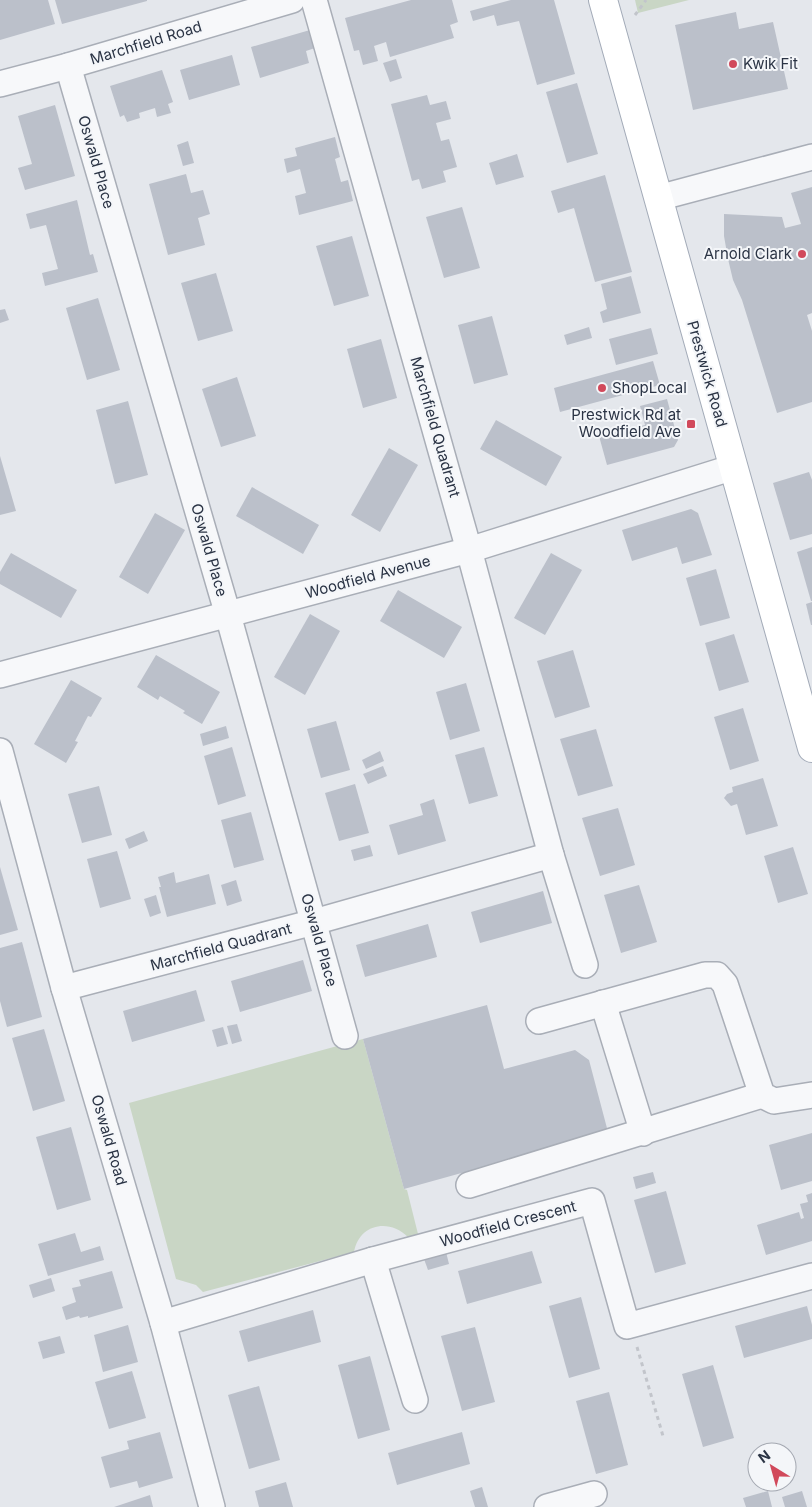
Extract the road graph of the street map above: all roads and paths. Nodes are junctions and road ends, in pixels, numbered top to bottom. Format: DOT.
graph roads {
  1 [pos="292,0"];
  2 [pos="314,0"];
  3 [pos="603,0"];
  4 [pos="646,0"];
  5 [pos="635,14"];
  6 [pos="68,66"];
  7 [pos="0,84"];
  8 [pos="812,157"];
  9 [pos="658,198"];
  10 [pos="734,467"];
  11 [pos="469,550"];
  12 [pos="228,615"];
  13 [pos="0,675"];
  14 [pos="812,748"];
  15 [pos="2,766"];
  16 [pos="551,855"];
  17 [pos="314,922"];
  18 [pos="585,965"];
  19 [pos="64,988"];
  20 [pos="603,1003"];
  21 [pos="538,1021"];
  22 [pos="345,1036"];
  23 [pos="812,1095"];
  24 [pos="762,1096"];
  25 [pos="643,1133"];
  26 [pos="469,1184"];
  27 [pos="373,1260"];
  28 [pos="812,1276"];
  29 [pos="163,1323"];
  30 [pos="631,1325"];
  31 [pos="415,1400"];
  32 [pos="662,1436"];
  33 [pos="594,1494"];
  34 [pos="212,1507"];
  35 [pos="547,1507"];
  1 -- 6 [label="street, Marchfield Road"];
  2 -- 11 [label="street, Marchfield Quadrant"];
  3 -- 9 [label="main road, Prestwick Road"];
  4 -- 5 [label="path"];
  6 -- 7 [label="street, Marchfield Road"];
  6 -- 12 [label="street, Oswald Place"];
  8 -- 9 [label="street"];
  9 -- 10 [label="main road, Prestwick Road"];
  10 -- 11 [label="street, Woodfield Avenue"];
  10 -- 14 [label="main road, Prestwick Road"];
  11 -- 12 [label="street, Woodfield Avenue"];
  11 -- 16 [label="street, Marchfield Quadrant"];
  12 -- 13 [label="street, Woodfield Avenue"];
  12 -- 17 [label="street, Oswald Place"];
  15 -- 19 [label="street, Oswald Road"];
  16 -- 17 [label="street, Marchfield Quadrant"];
  16 -- 18 [label="street, Marchfield Quadrant"];
  17 -- 19 [label="street, Marchfield Quadrant"];
  17 -- 22 [label="street, Oswald Place"];
  19 -- 29 [label="street, Oswald Road"];
  20 -- 21 [label="street"];
  20 -- 24 [label="street"];
  20 -- 25 [label="street"];
  23 -- 24 [label="street"];
  24 -- 25 [label="street"];
  25 -- 26 [label="street"];
  27 -- 29 [label="street, Woodfield Crescent"];
  27 -- 30 [label="street, Woodfield Crescent"];
  27 -- 31 [label="street"];
  28 -- 30 [label="street"];
  29 -- 34 [label="street, Oswald Road"];
  30 -- 32 [label="path"];
  33 -- 35 [label="street"];
}
